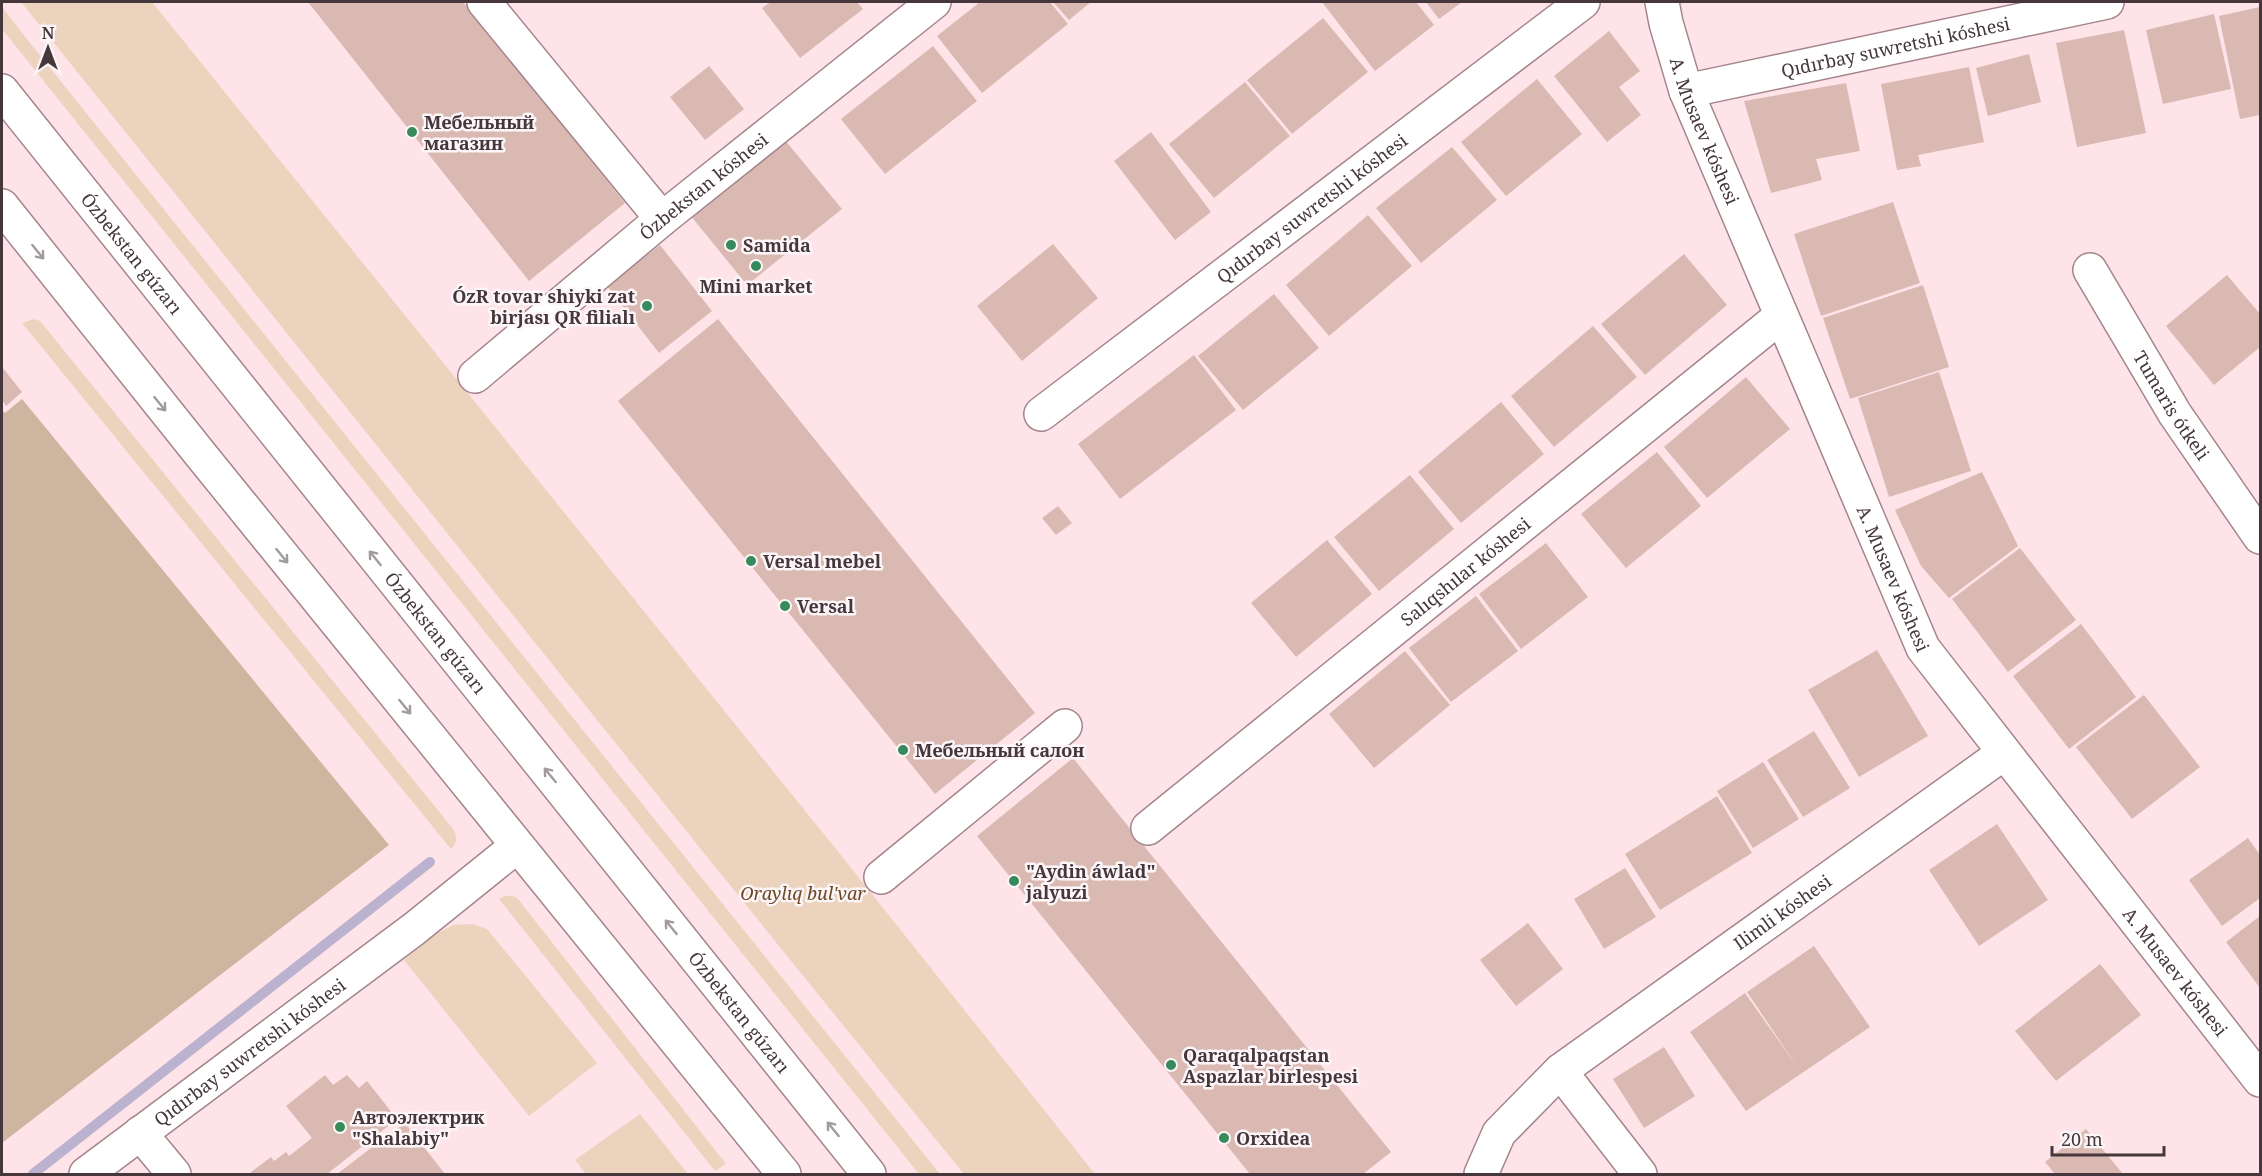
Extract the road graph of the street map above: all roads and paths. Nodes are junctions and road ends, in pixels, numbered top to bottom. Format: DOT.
graph roads {
  1 [pos="484,2"];
  2 [pos="934,2"];
  3 [pos="1583,2"];
  4 [pos="1662,2"];
  5 [pos="2107,2"];
  6 [pos="2,91"];
  7 [pos="1686,91"];
  8 [pos="2,206"];
  9 [pos="662,219"];
  10 [pos="2090,270"];
  11 [pos="1781,316"];
  12 [pos="476,376"];
  13 [pos="1041,414"];
  14 [pos="2260,537"];
  15 [pos="1065,726"];
  16 [pos="2004,753"];
  17 [pos="1148,828"];
  18 [pos="518,846"];
  19 [pos="881,877"];
  20 [pos="1560,1071"];
  21 [pos="2260,1080"];
  22 [pos="140,1133"];
  23 [pos="86,1174"];
  24 [pos="174,1174"];
  25 [pos="784,1174"];
  26 [pos="869,1174"];
  27 [pos="1481,1174"];
  28 [pos="1640,1174"];
  1 -- 9 [label="street"];
  2 -- 9 [label="street, Ózbekstan kóshesi"];
  3 -- 13 [label="street, Qıdırbay suwretshi kóshesi"];
  4 -- 7 [label="street, A. Musaev kóshesi"];
  5 -- 7 [label="street, Qıdırbay suwretshi kóshesi"];
  26 -- 6 [label="street, Ózbekstan gúzarı, one-way"];
  7 -- 11 [label="street, A. Musaev kóshesi"];
  8 -- 18 [label="street, one-way"];
  9 -- 12 [label="street, Ózbekstan kóshesi"];
  10 -- 14 [label="street, Tumaris ótkeli"];
  11 -- 16 [label="street, A. Musaev kóshesi"];
  11 -- 17 [label="street, Salıqshılar kóshesi"];
  15 -- 19 [label="street"];
  16 -- 20 [label="street, Ilimli kóshesi"];
  16 -- 21 [label="street, A. Musaev kóshesi"];
  18 -- 22 [label="street, Qıdırbay suwretshi kóshesi"];
  18 -- 25 [label="street"];
  20 -- 27 [label="street, Ilimli kóshesi"];
  20 -- 28 [label="street"];
  22 -- 23 [label="street, Qıdırbay suwretshi kóshesi"];
  22 -- 24 [label="street"];
}
